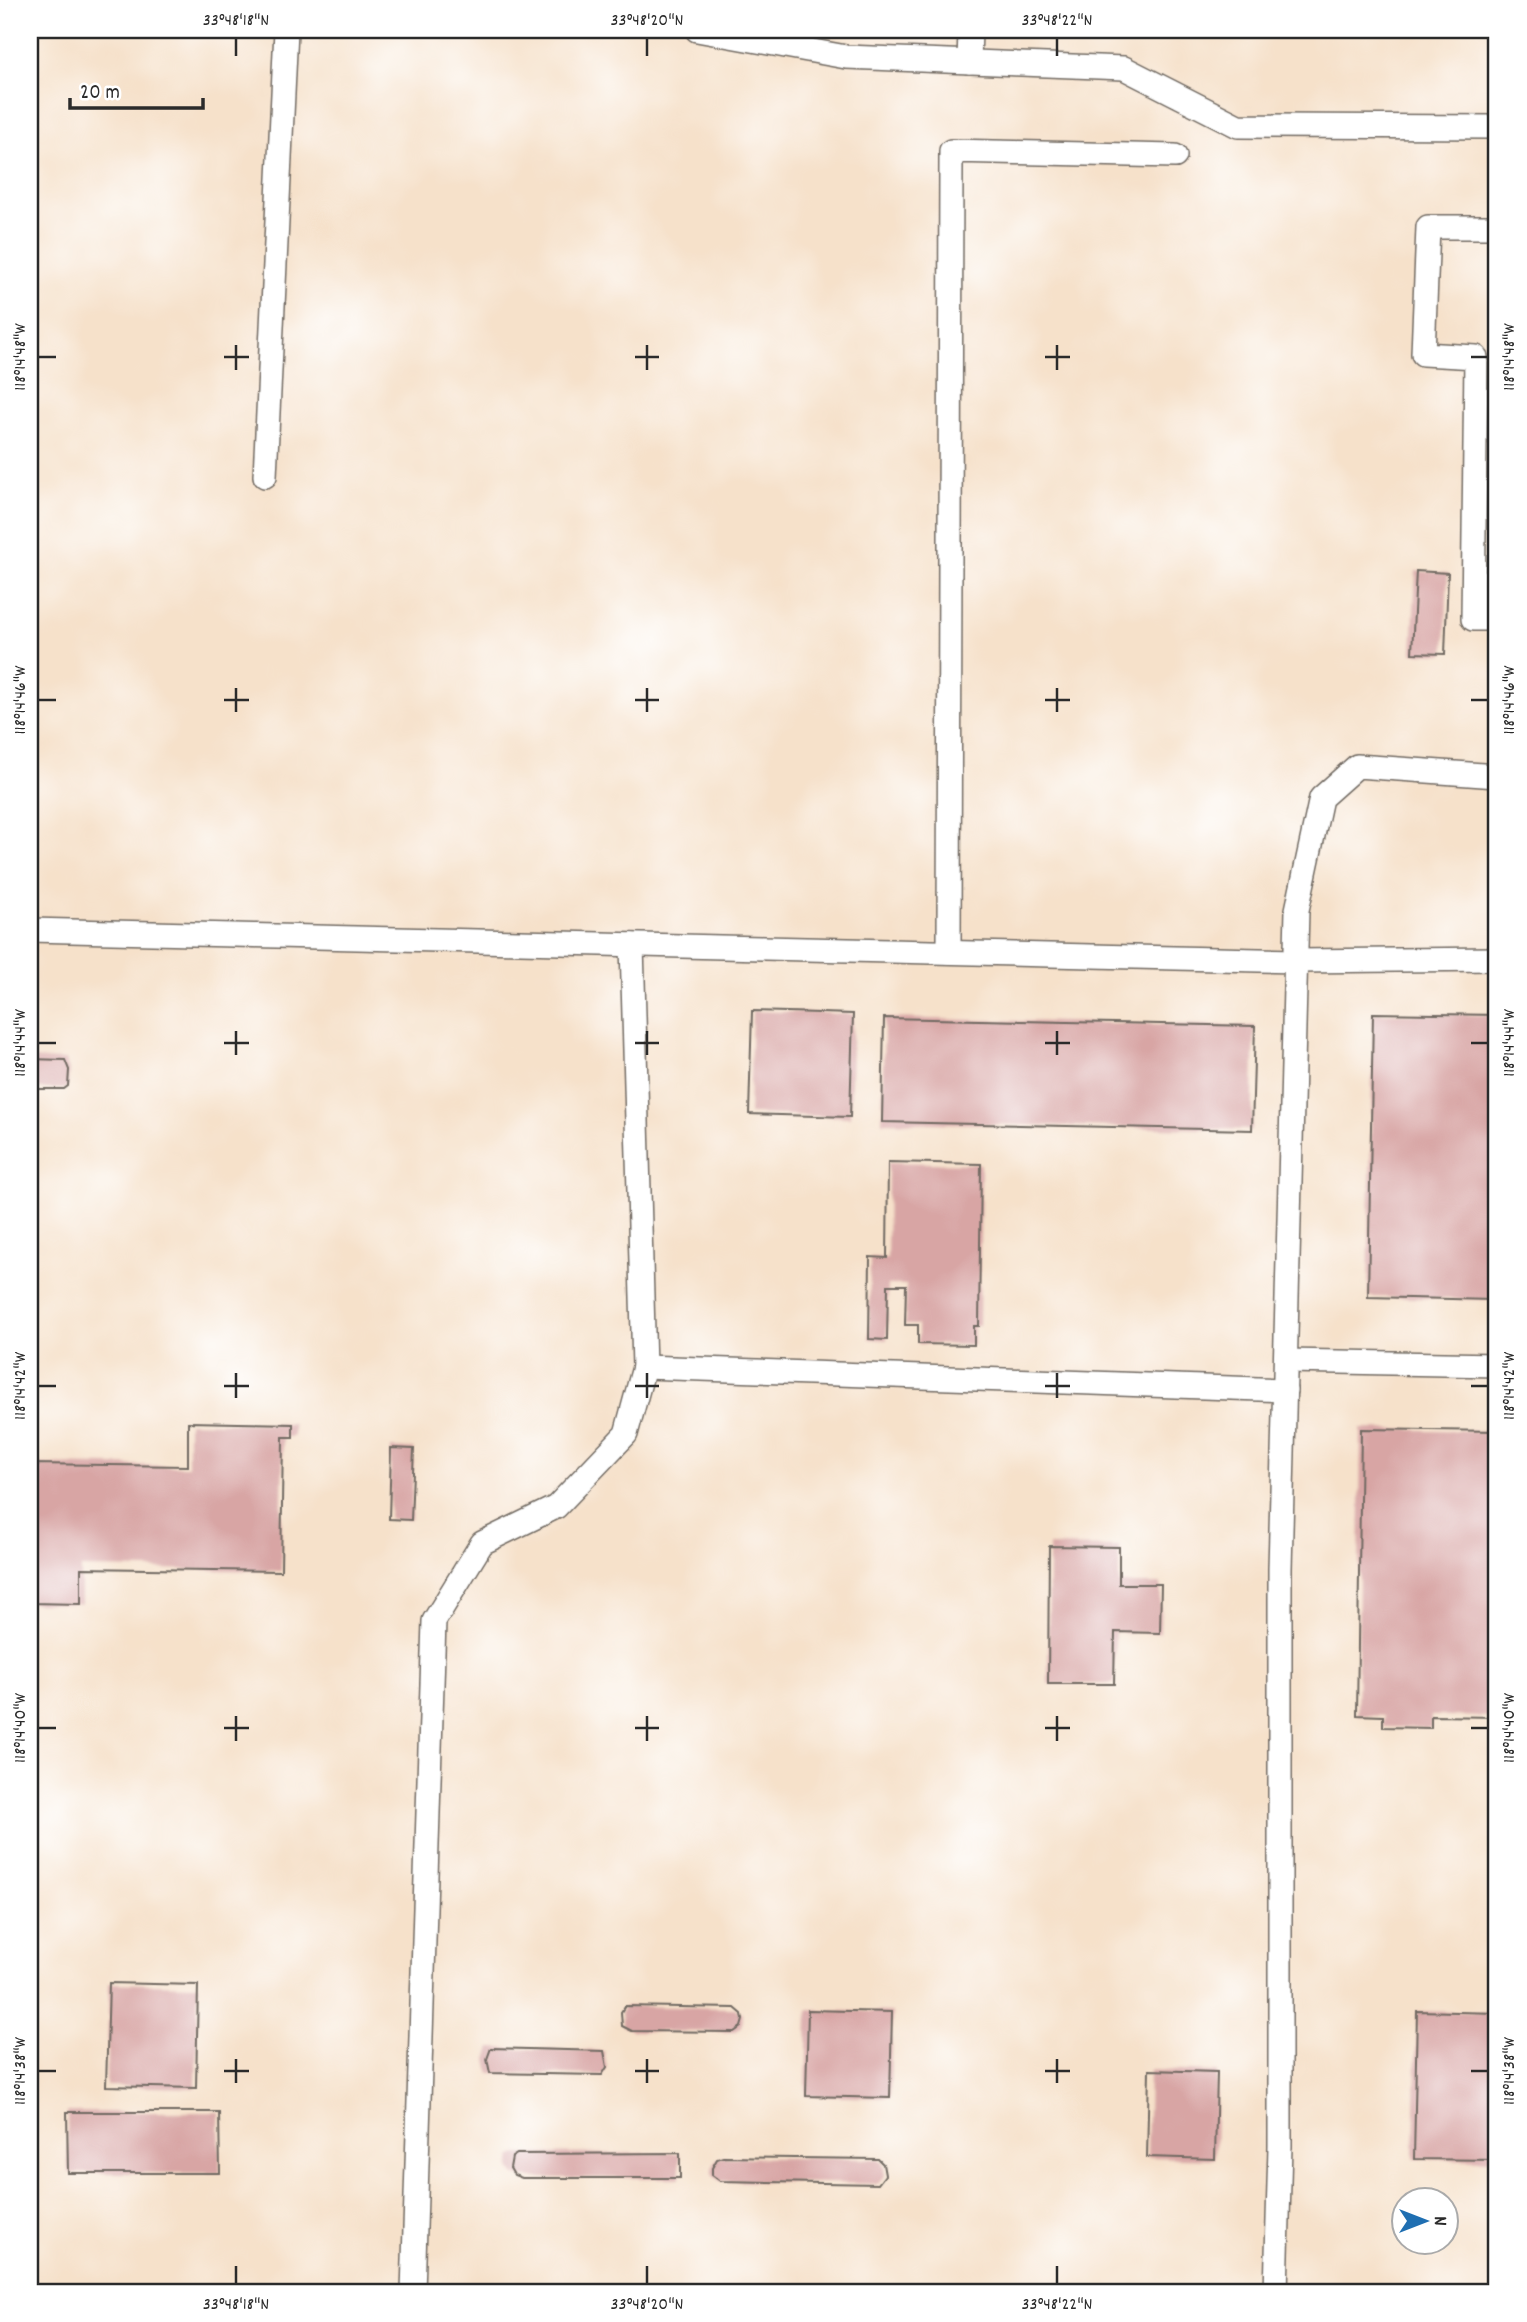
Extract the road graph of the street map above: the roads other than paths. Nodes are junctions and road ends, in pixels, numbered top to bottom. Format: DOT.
graph roads {
  1 [pos="286,30"];
  2 [pos="697,30"];
  3 [pos="970,30"];
  4 [pos="969,62"];
  5 [pos="1497,127"];
  6 [pos="1175,156"];
  7 [pos="1497,226"];
  8 [pos="265,476"];
  9 [pos="1497,619"];
  10 [pos="1497,776"];
  11 [pos="30,930"];
  12 [pos="632,944"];
  13 [pos="949,952"];
  14 [pos="1497,959"];
  15 [pos="1297,961"];
  16 [pos="1286,1361"];
  17 [pos="1497,1364"];
  18 [pos="644,1367"];
  19 [pos="1285,1390"];
  20 [pos="413,2292"];
  21 [pos="1276,2292"];
  1 -- 8 [label="lane"];
  2 -- 4 [label="lane"];
  3 -- 4 [label="lane"];
  4 -- 5 [label="lane"];
  6 -- 13 [label="lane"];
  7 -- 9 [label="lane"];
  10 -- 15 [label="lane"];
  11 -- 12 [label="lane"];
  12 -- 13 [label="lane"];
  12 -- 18 [label="lane"];
  13 -- 15 [label="lane"];
  14 -- 15 [label="lane"];
  15 -- 16 [label="lane"];
  16 -- 17 [label="lane"];
  16 -- 19 [label="lane"];
  18 -- 19 [label="lane"];
  18 -- 20 [label="lane"];
  19 -- 21 [label="lane"];
}
